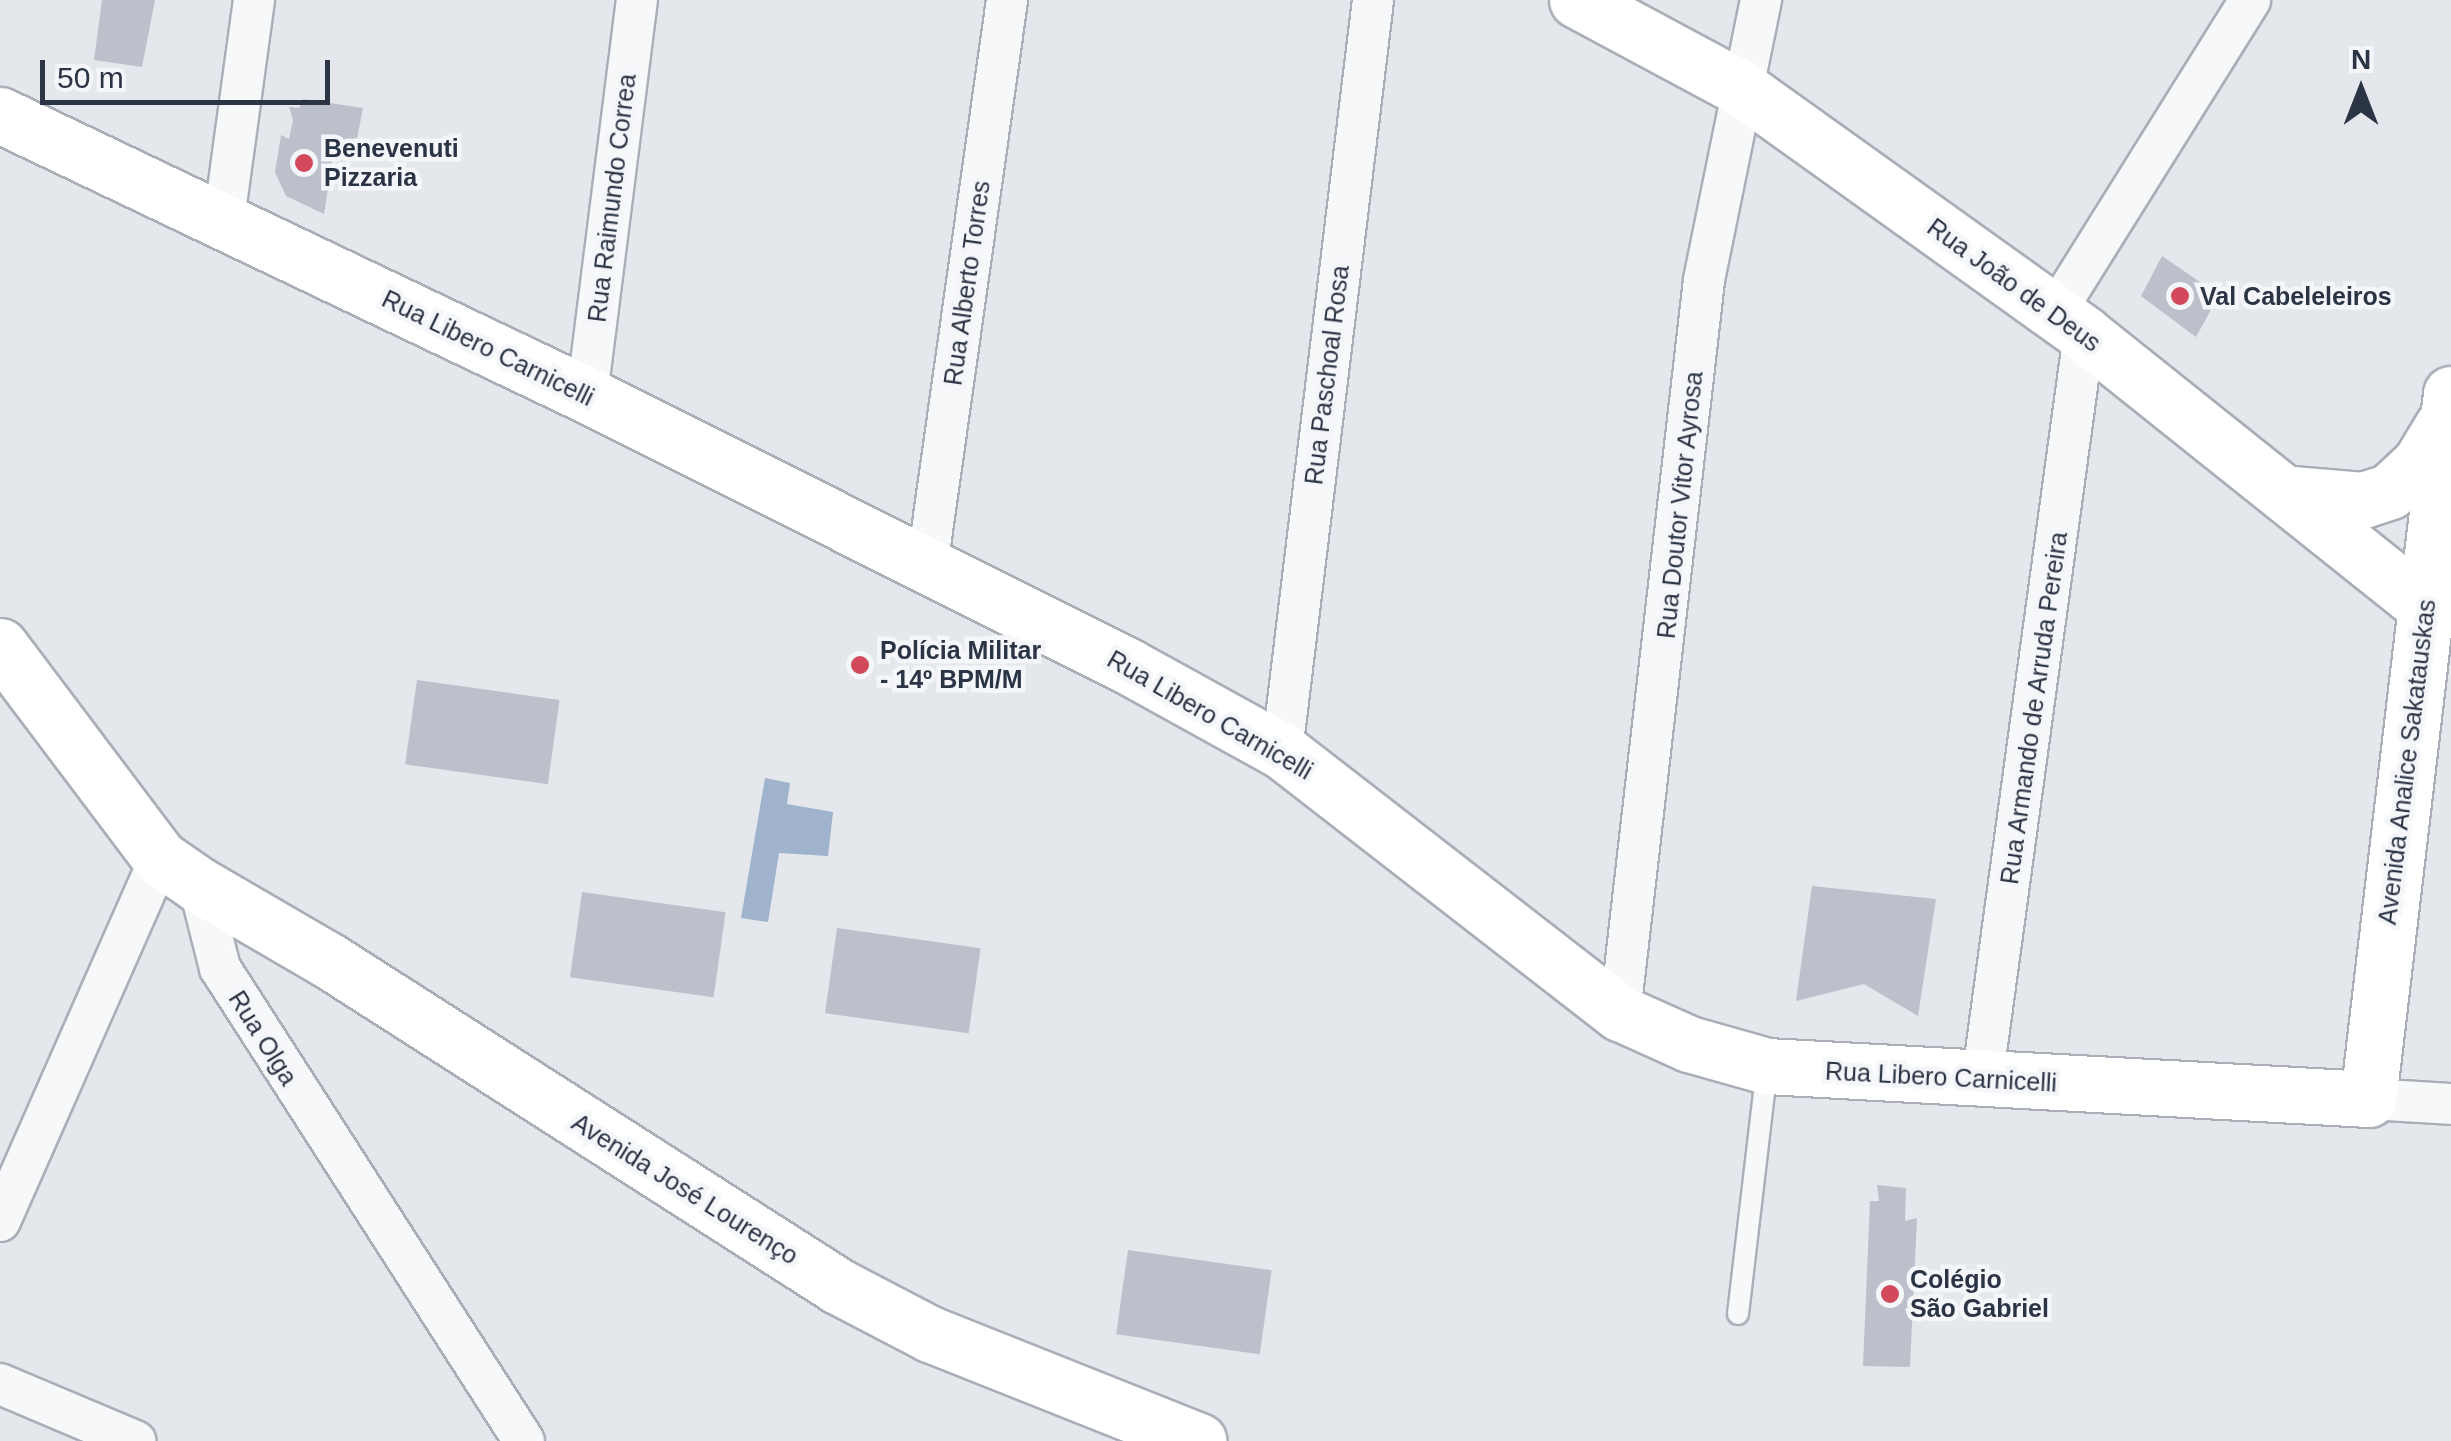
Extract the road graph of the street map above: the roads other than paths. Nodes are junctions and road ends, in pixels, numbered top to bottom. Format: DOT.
graph roads {
  1 [pos="254,0"];
  2 [pos="637,0"];
  3 [pos="1007,0"];
  4 [pos="1373,0"];
  5 [pos="1576,0"];
  6 [pos="1761,0"];
  7 [pos="2250,0"];
  8 [pos="1741,88"];
  9 [pos="0,114"];
  10 [pos="224,220"];
  11 [pos="2069,324"];
  12 [pos="587,396"];
  13 [pos="2447,410"];
  14 [pos="2292,494"];
  15 [pos="927,566"];
  16 [pos="2438,616"];
  17 [pos="0,646"];
  18 [pos="1282,751"];
  19 [pos="179,871"];
  20 [pos="1620,1013"];
  21 [pos="1767,1066"];
  22 [pos="1982,1080"];
  23 [pos="2368,1098"];
  24 [pos="2451,1104"];
  25 [pos="0,1221"];
  26 [pos="1738,1314"];
  27 [pos="0,1384"];
  28 [pos="135,1441"];
  29 [pos="524,1441"];
  30 [pos="1198,1441"];
  1 -- 10 [label="street"];
  2 -- 12 [label="street, Rua Raimundo Correa"];
  3 -- 15 [label="street, Rua Alberto Torres"];
  4 -- 18 [label="street, Rua Paschoal Rosa"];
  5 -- 8 [label="street, Rua João de Deus"];
  6 -- 8 [label="street, Rua Doutor Vitor Ayrosa"];
  7 -- 11 [label="street"];
  8 -- 11 [label="street, Rua João de Deus"];
  8 -- 20 [label="street, Rua Doutor Vitor Ayrosa"];
  9 -- 10 [label="street, Rua Libero Carnicelli"];
  10 -- 12 [label="street, Rua Libero Carnicelli"];
  11 -- 14 [label="street, Rua João de Deus"];
  11 -- 22 [label="street, Rua Armando de Arruda Pereira"];
  12 -- 15 [label="street, Rua Libero Carnicelli"];
  13 -- 14 [label="street, Avenida Analice Sakatauskas"];
  13 -- 16 [label="street, Avenida Analice Sakatauskas"];
  14 -- 16 [label="street, Rua João de Deus"];
  15 -- 18 [label="street, Rua Libero Carnicelli"];
  16 -- 23 [label="street, Avenida Analice Sakatauskas"];
  17 -- 19 [label="street, Rua Olga"];
  18 -- 20 [label="street, Rua Libero Carnicelli"];
  19 -- 25 [label="street"];
  19 -- 29 [label="street, Rua Olga"];
  19 -- 30 [label="street, Avenida José Lourenço"];
  20 -- 21 [label="street, Rua Libero Carnicelli"];
  21 -- 22 [label="street, Rua Libero Carnicelli"];
  21 -- 26 [label="lane"];
  22 -- 23 [label="street, Rua Libero Carnicelli"];
  23 -- 24 [label="street, Rua Libero Carnicelli"];
  27 -- 28 [label="street"];
}
